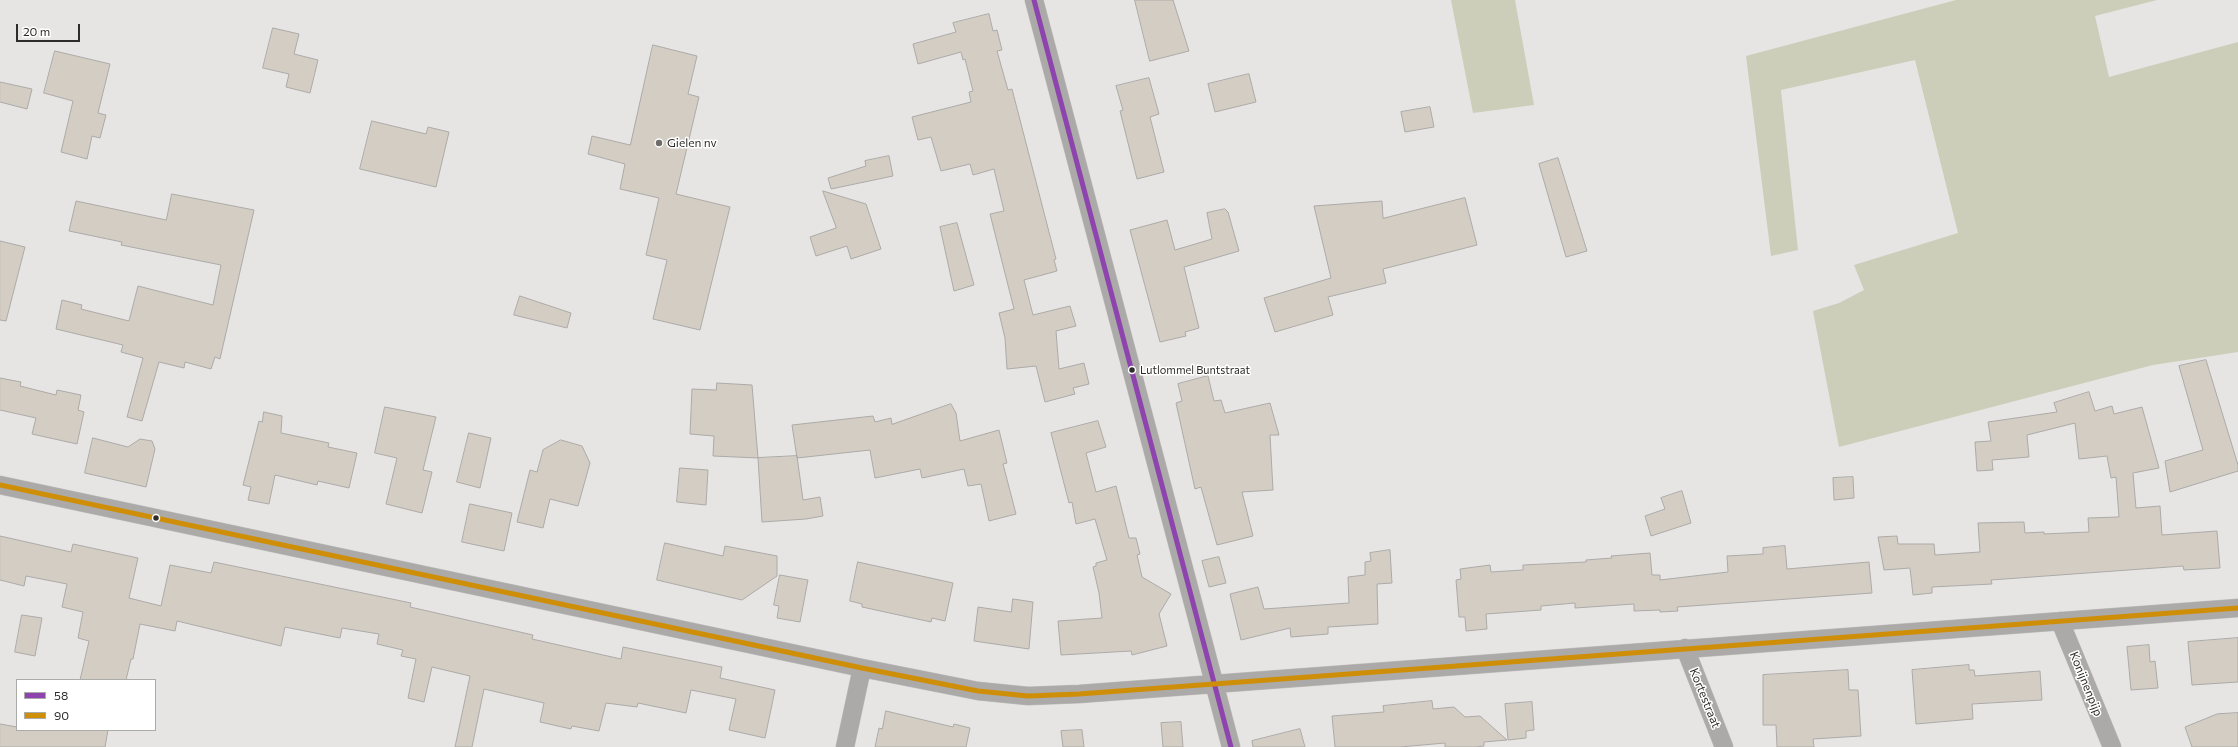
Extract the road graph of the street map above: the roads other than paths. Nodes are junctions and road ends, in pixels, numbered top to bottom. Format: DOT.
graph roads {
  1 [pos="1034,0"];
  2 [pos="0,485"];
  3 [pos="2238,608"];
  4 [pos="2060,621"];
  5 [pos="1685,648"];
  6 [pos="862,668"];
  7 [pos="1213,683"];
  8 [pos="845,747"];
  9 [pos="1230,747"];
  10 [pos="1724,747"];
  11 [pos="2112,747"];
  1 -- 7 [label="street"];
  2 -- 6 [label="street"];
  3 -- 4 [label="street"];
  4 -- 5 [label="street"];
  4 -- 11 [label="street, Konijnenpijp"];
  5 -- 7 [label="street"];
  5 -- 10 [label="street, Kortestraat"];
  6 -- 7 [label="street"];
  6 -- 8 [label="street"];
  7 -- 9 [label="street"];
}
